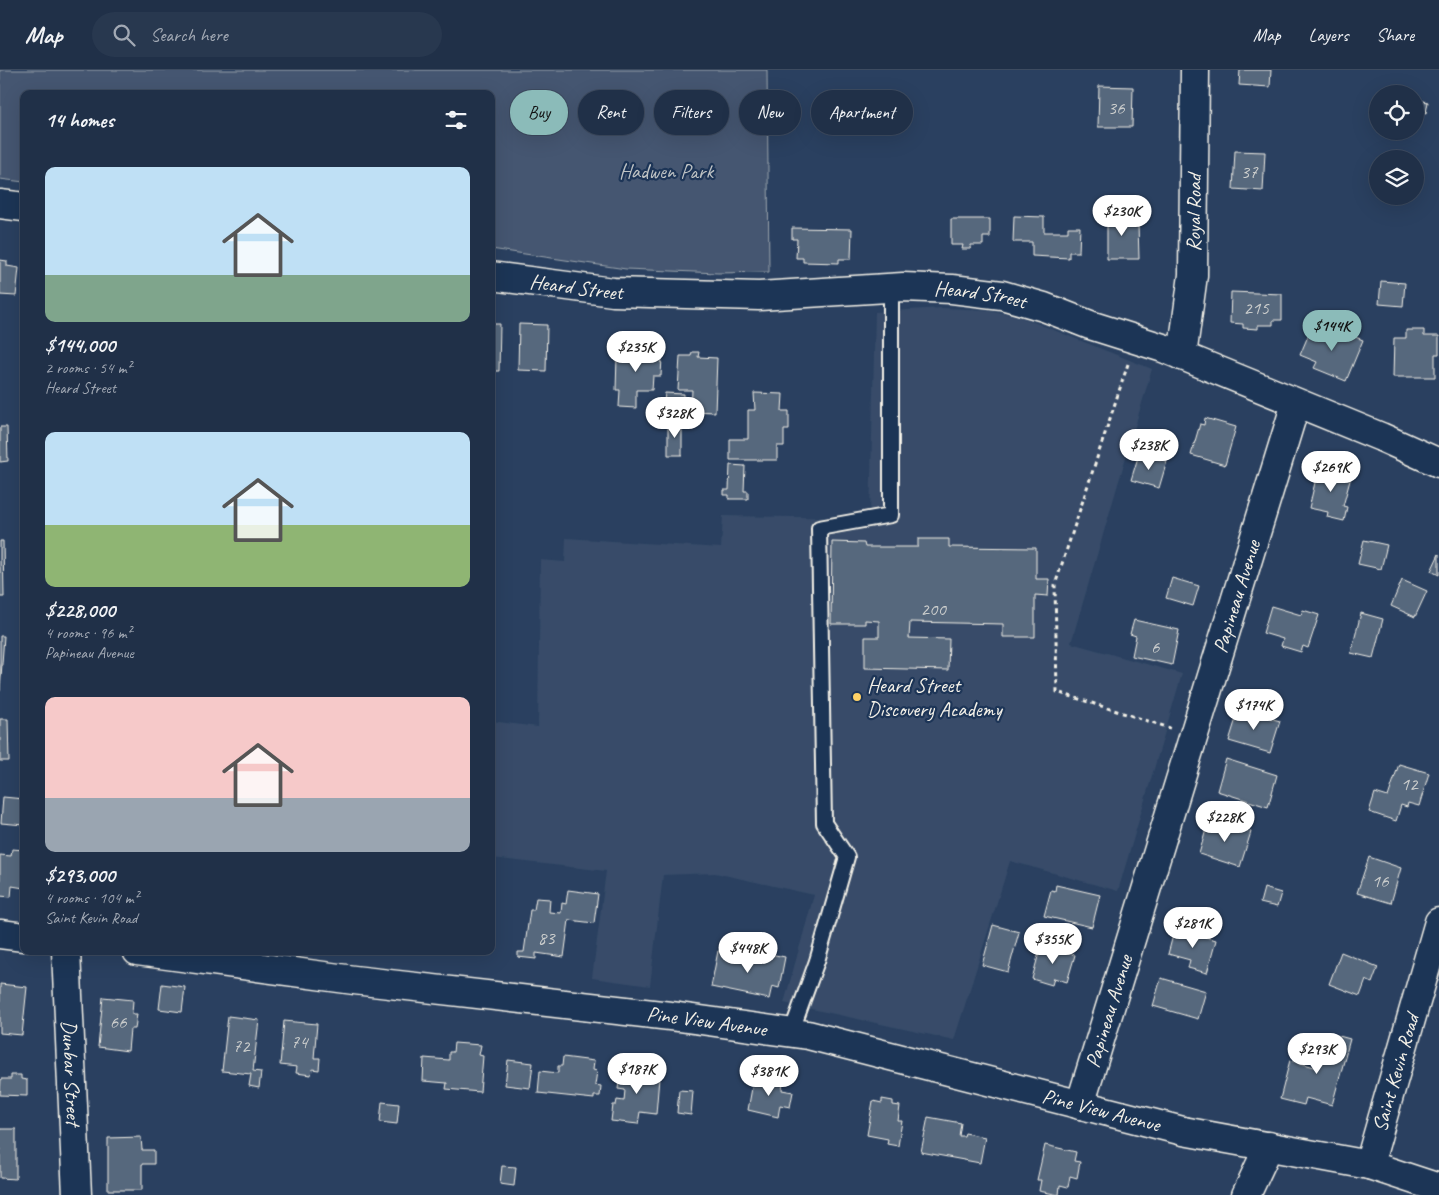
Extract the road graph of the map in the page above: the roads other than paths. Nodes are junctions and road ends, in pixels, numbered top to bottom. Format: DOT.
graph roads {
  1 [pos="1195,70"];
  2 [pos="0,204"];
  3 [pos="20,206"];
  4 [pos="495,277"];
  5 [pos="891,288"];
  6 [pos="1182,356"];
  7 [pos="1296,402"];
  8 [pos="1439,464"];
  9 [pos="1439,922"];
  10 [pos="0,934"];
  11 [pos="20,936"];
  12 [pos="66,955"];
  13 [pos="168,955"];
  14 [pos="791,1033"];
  15 [pos="1080,1105"];
  16 [pos="1269,1146"];
  17 [pos="1368,1165"];
  18 [pos="1439,1188"];
  19 [pos="77,1195"];
  20 [pos="1246,1195"];
  1 -- 6 [label="street, Royal Road"];
  2 -- 3 [label="street"];
  4 -- 5 [label="street, Heard Street"];
  5 -- 6 [label="street, Heard Street"];
  5 -- 14 [label="lane"];
  6 -- 7 [label="street, Heard Street"];
  7 -- 8 [label="street, Heard Street"];
  7 -- 15 [label="street, Papineau Avenue"];
  9 -- 17 [label="street, Saint Kevin Road"];
  10 -- 11 [label="street"];
  12 -- 19 [label="street, Dunbar Street"];
  13 -- 14 [label="street, Pine View Avenue"];
  14 -- 15 [label="street, Pine View Avenue"];
  15 -- 16 [label="street, Pine View Avenue"];
  16 -- 17 [label="street, Pine View Avenue"];
  16 -- 20 [label="street"];
  17 -- 18 [label="street, Pine View Avenue"];
}
